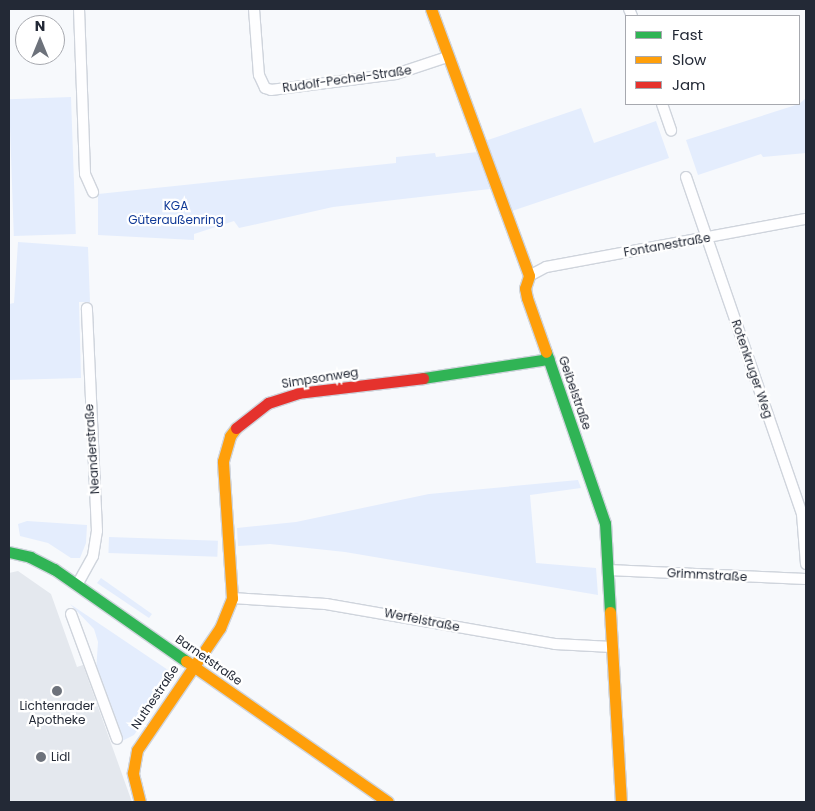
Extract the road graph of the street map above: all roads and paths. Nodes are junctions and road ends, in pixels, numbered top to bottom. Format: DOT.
graph roads {
  1 [pos="79,9"];
  2 [pos="254,9"];
  3 [pos="431,9"];
  4 [pos="447,57"];
  5 [pos="662,105"];
  6 [pos="671,130"];
  7 [pos="686,177"];
  8 [pos="93,192"];
  9 [pos="806,219"];
  10 [pos="707,238"];
  11 [pos="529,276"];
  12 [pos="87,308"];
  13 [pos="548,359"];
  14 [pos="9,552"];
  15 [pos="806,564"];
  16 [pos="608,570"];
  17 [pos="806,579"];
  18 [pos="77,585"];
  19 [pos="232,598"];
  20 [pos="71,614"];
  21 [pos="612,647"];
  22 [pos="193,666"];
  23 [pos="117,739"];
  24 [pos="140,802"];
  25 [pos="388,802"];
  26 [pos="621,802"];
  1 -- 8 [label="street"];
  2 -- 4 [label="street, Rudolf-Pechel-Straße"];
  3 -- 4 [label="street, Geibelstraße"];
  4 -- 11 [label="street, Geibelstraße"];
  5 -- 6 [label="street"];
  7 -- 10 [label="street, Rotenkruger Weg"];
  9 -- 10 [label="street, Fontanestraße"];
  10 -- 11 [label="street, Fontanestraße"];
  10 -- 15 [label="street, Rotenkruger Weg"];
  11 -- 13 [label="street, Geibelstraße"];
  12 -- 18 [label="street, Neanderstraße"];
  13 -- 16 [label="street, Geibelstraße"];
  13 -- 19 [label="street, Simpsonweg"];
  14 -- 18 [label="street, Barnetstraße"];
  16 -- 17 [label="street, Grimmstraße"];
  16 -- 21 [label="street, Geibelstraße"];
  18 -- 22 [label="street, Barnetstraße"];
  19 -- 21 [label="street, Werfelstraße"];
  19 -- 22 [label="street, Simpsonweg"];
  20 -- 23 [label="street, Nuthestraße"];
  21 -- 26 [label="street, Geibelstraße"];
  22 -- 24 [label="street, Nuthestraße"];
  22 -- 25 [label="street, Barnetstraße"];
}
